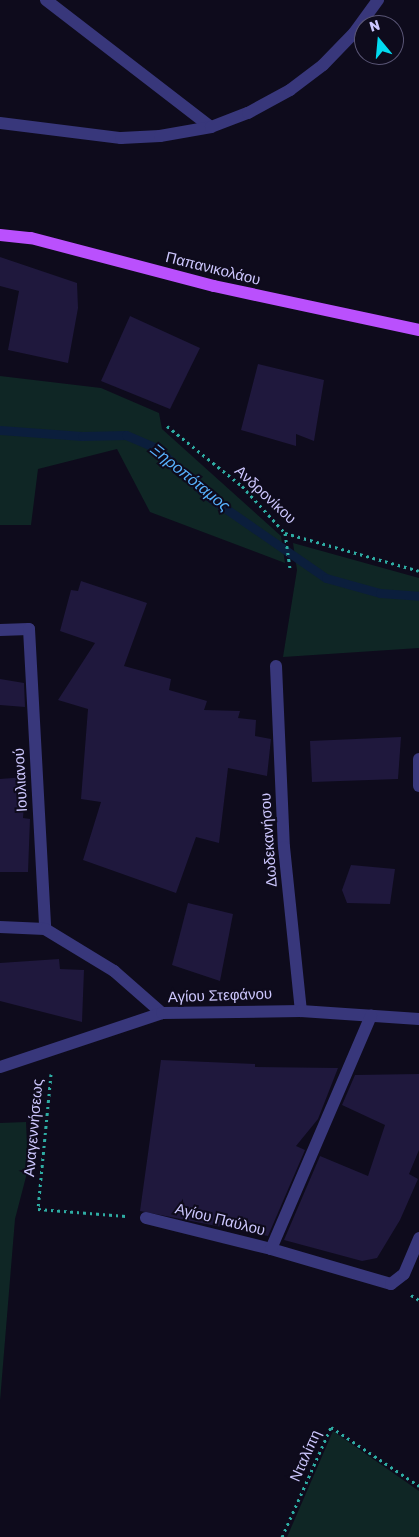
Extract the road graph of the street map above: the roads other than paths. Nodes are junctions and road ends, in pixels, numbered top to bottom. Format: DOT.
graph roads {
  1 [pos="46,0"];
  2 [pos="378,0"];
  3 [pos="0,123"];
  4 [pos="211,126"];
  5 [pos="0,235"];
  6 [pos="419,330"];
  7 [pos="0,630"];
  8 [pos="276,666"];
  9 [pos="419,759"];
  10 [pos="419,786"];
  11 [pos="0,927"];
  12 [pos="44,929"];
  13 [pos="301,1011"];
  14 [pos="162,1014"];
  15 [pos="371,1016"];
  16 [pos="419,1019"];
  17 [pos="0,1067"];
  18 [pos="146,1218"];
  19 [pos="419,1238"];
  20 [pos="270,1249"];
  1 -- 4 [label="street"];
  2 -- 4 [label="street"];
  3 -- 4 [label="street"];
  5 -- 6 [label="main road, Παπανικολάου"];
  7 -- 12 [label="street, Ιουλιανού"];
  8 -- 13 [label="street, Δωδεκανήσου"];
  9 -- 10 [label="street"];
  11 -- 12 [label="street"];
  12 -- 14 [label="street"];
  13 -- 14 [label="street, Αγίου Στεφάνου"];
  13 -- 15 [label="street, Αγίου Στεφάνου"];
  14 -- 17 [label="street, Αγίου Στεφάνου"];
  15 -- 16 [label="street, Αγίου Στεφάνου"];
  15 -- 20 [label="street"];
  18 -- 20 [label="street, Αγίου Παύλου"];
  19 -- 20 [label="street, Αγίου Παύλου"];
}
